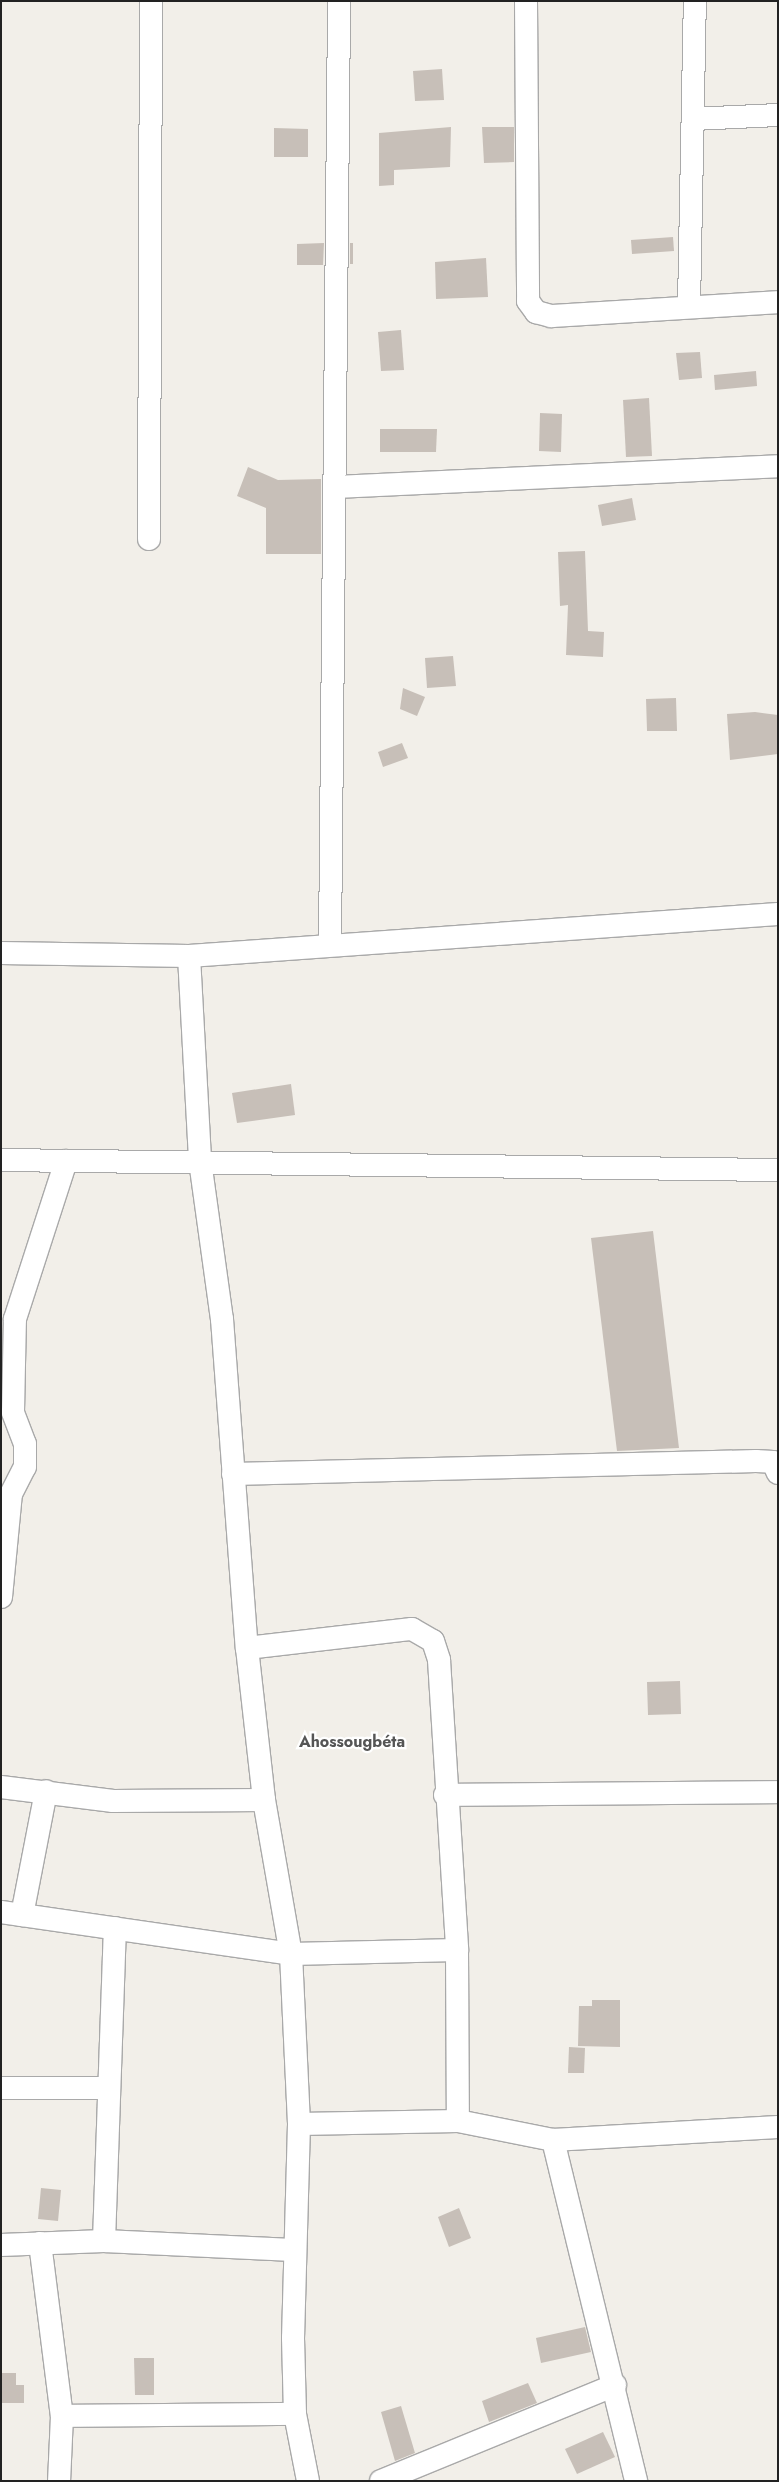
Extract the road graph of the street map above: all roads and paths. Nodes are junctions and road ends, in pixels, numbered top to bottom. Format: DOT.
graph roads {
  1 [pos="151,1"];
  2 [pos="339,1"];
  3 [pos="526,1"];
  4 [pos="695,1"];
  5 [pos="778,115"];
  6 [pos="693,119"];
  7 [pos="778,302"];
  8 [pos="689,306"];
  9 [pos="778,466"];
  10 [pos="336,487"];
  11 [pos="149,539"];
  12 [pos="778,914"];
  13 [pos="330,945"];
  14 [pos="1,953"];
  15 [pos="189,956"];
  16 [pos="1,1160"];
  17 [pos="66,1161"];
  18 [pos="200,1161"];
  19 [pos="778,1170"];
  20 [pos="778,1473"];
  21 [pos="233,1474"];
  22 [pos="1,1597"];
  23 [pos="247,1648"];
  24 [pos="1,1787"];
  25 [pos="46,1791"];
  26 [pos="778,1792"];
  27 [pos="445,1795"];
  28 [pos="264,1800"];
  29 [pos="12,1913"];
  30 [pos="115,1928"];
  31 [pos="457,1950"];
  32 [pos="291,1954"];
  33 [pos="1,2088"];
  34 [pos="108,2088"];
  35 [pos="458,2121"];
  36 [pos="299,2124"];
  37 [pos="778,2127"];
  38 [pos="553,2140"];
  39 [pos="104,2241"];
  40 [pos="40,2244"];
  41 [pos="1,2246"];
  42 [pos="293,2250"];
  43 [pos="615,2385"];
  44 [pos="295,2414"];
  45 [pos="62,2416"];
  46 [pos="58,2481"];
  47 [pos="308,2481"];
  48 [pos="381,2481"];
  49 [pos="636,2481"];
  1 -- 11 [label="street"];
  2 -- 10 [label="street"];
  3 -- 8 [label="street"];
  4 -- 6 [label="street"];
  5 -- 6 [label="street"];
  6 -- 8 [label="street"];
  7 -- 8 [label="street"];
  9 -- 10 [label="street"];
  10 -- 13 [label="street"];
  12 -- 13 [label="street"];
  13 -- 15 [label="street"];
  14 -- 15 [label="street"];
  15 -- 18 [label="street"];
  16 -- 17 [label="street"];
  17 -- 18 [label="street"];
  17 -- 22 [label="street"];
  18 -- 19 [label="street"];
  18 -- 21 [label="street"];
  20 -- 21 [label="street"];
  21 -- 23 [label="street"];
  23 -- 27 [label="street"];
  23 -- 28 [label="street"];
  24 -- 25 [label="street"];
  25 -- 28 [label="street"];
  25 -- 29 [label="street"];
  26 -- 27 [label="street"];
  27 -- 31 [label="street"];
  28 -- 32 [label="street"];
  29 -- 30 [label="street"];
  30 -- 32 [label="street"];
  30 -- 34 [label="street"];
  31 -- 32 [label="street"];
  31 -- 35 [label="street"];
  32 -- 36 [label="street"];
  33 -- 34 [label="street"];
  34 -- 39 [label="street"];
  35 -- 36 [label="street"];
  35 -- 38 [label="street"];
  36 -- 42 [label="street"];
  37 -- 38 [label="street"];
  38 -- 43 [label="street"];
  39 -- 40 [label="street"];
  39 -- 42 [label="street"];
  40 -- 41 [label="street"];
  40 -- 45 [label="street"];
  42 -- 44 [label="street"];
  43 -- 48 [label="street"];
  43 -- 49 [label="street"];
  44 -- 45 [label="street"];
  44 -- 47 [label="street"];
  45 -- 46 [label="street"];
}
